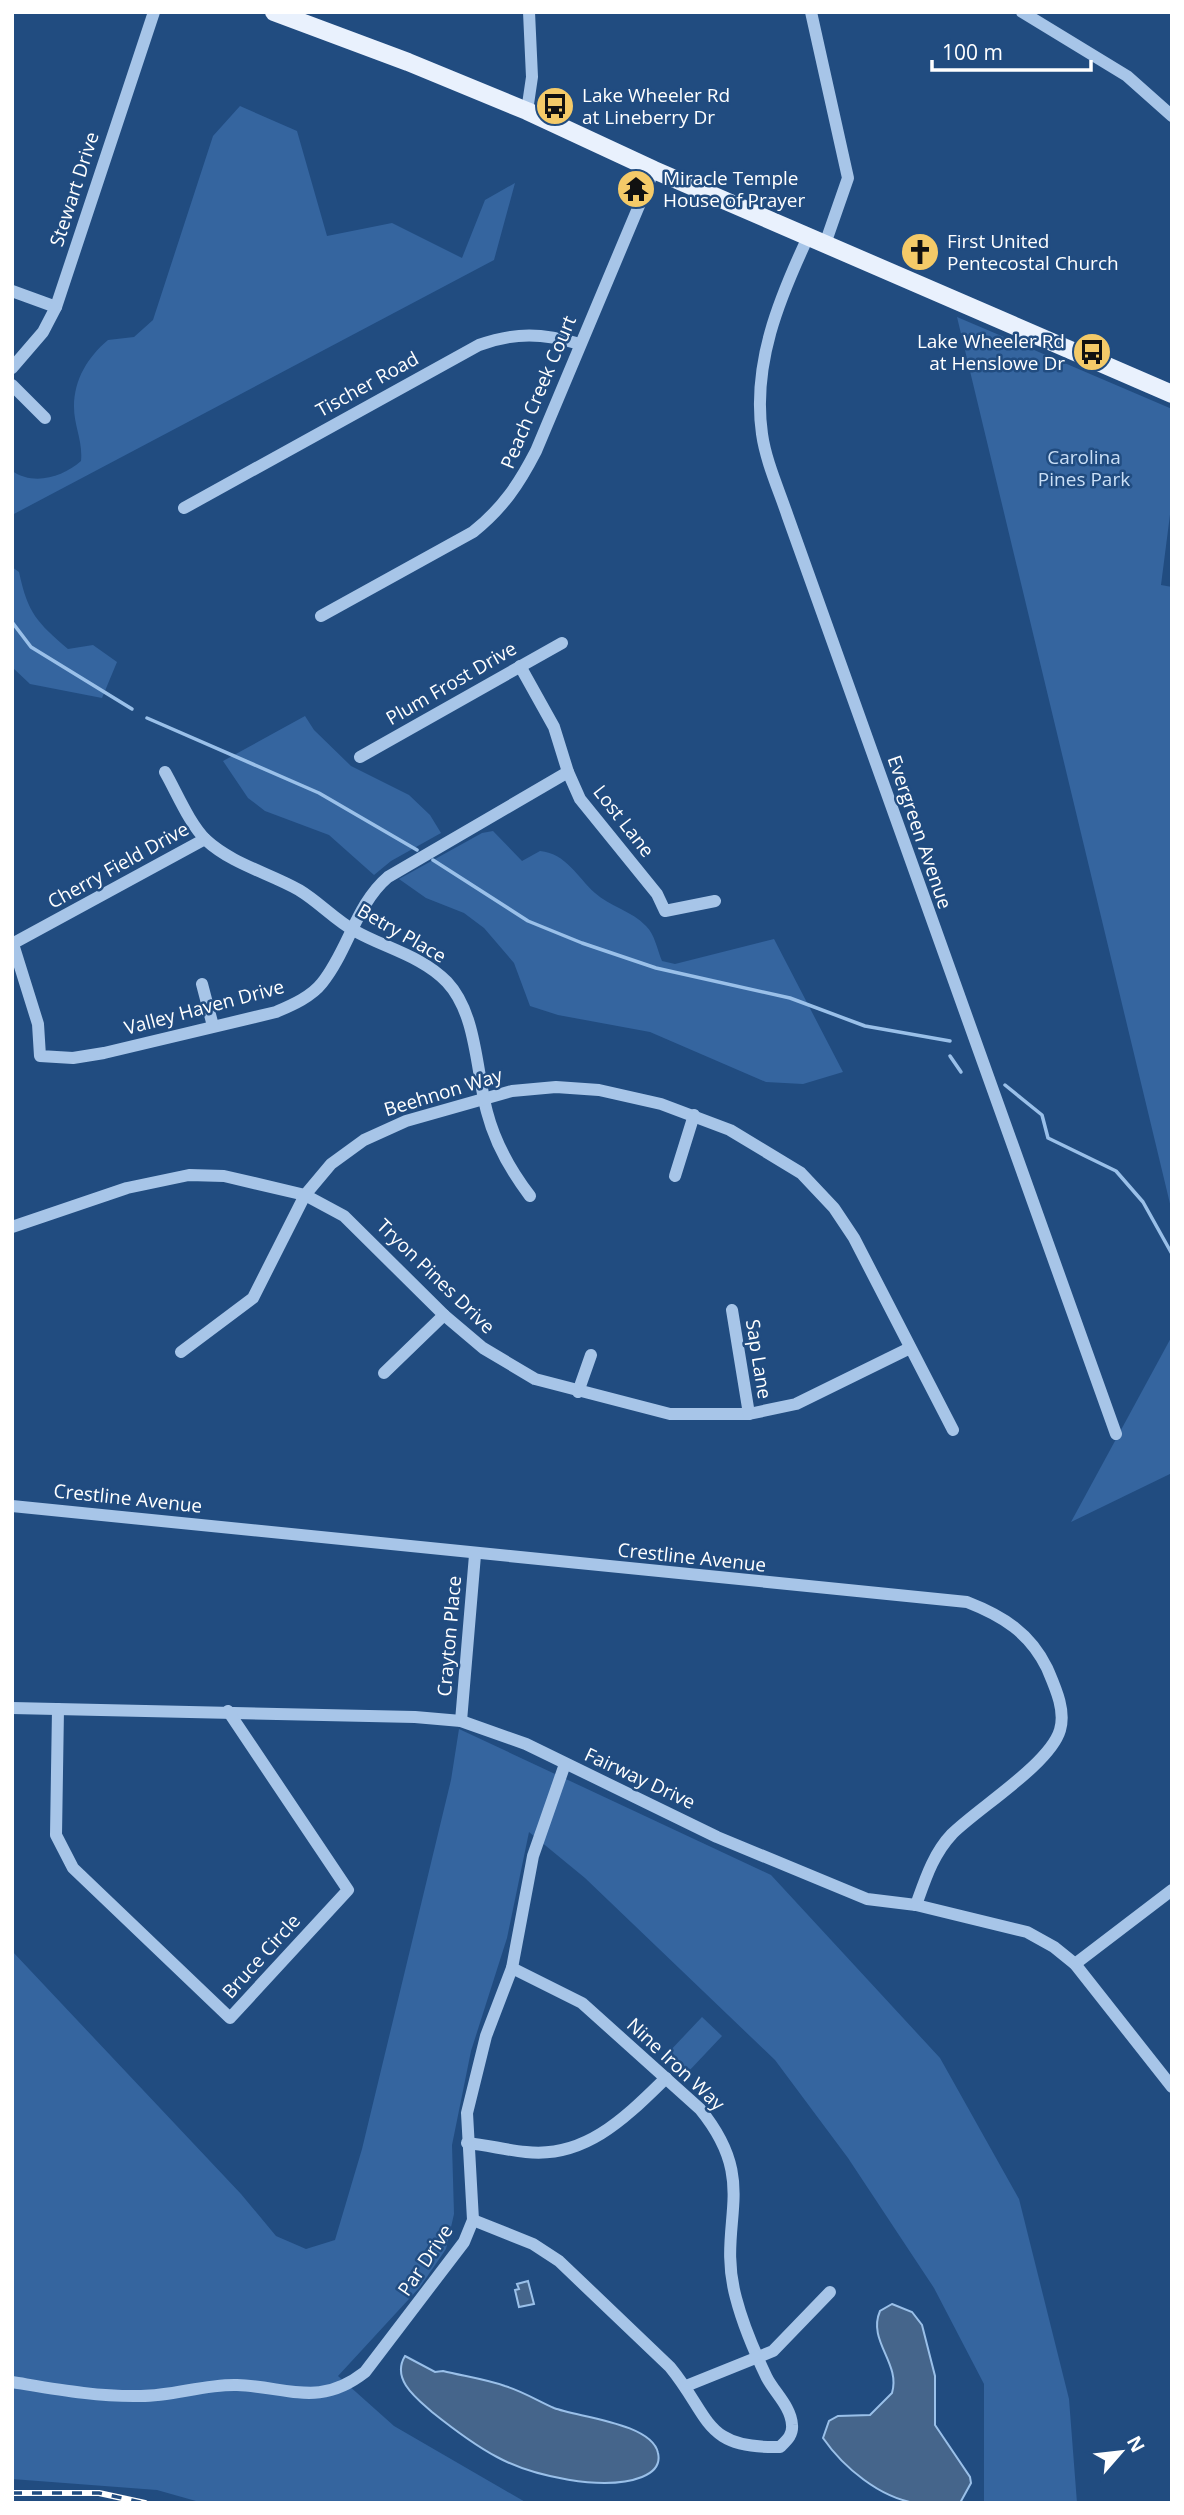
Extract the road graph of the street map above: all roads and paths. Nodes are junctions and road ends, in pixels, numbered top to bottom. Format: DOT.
graph roads {
  1 [pos="154,12"];
  2 [pos="274,12"];
  3 [pos="529,12"];
  4 [pos="811,12"];
  5 [pos="1022,12"];
  6 [pos="527,111"];
  7 [pos="1172,116"];
  8 [pos="654,170"];
  9 [pos="808,237"];
  10 [pos="825,244"];
  11 [pos="12,291"];
  12 [pos="56,307"];
  13 [pos="580,344"];
  14 [pos="12,368"];
  15 [pos="12,385"];
  16 [pos="1172,394"];
  17 [pos="45,418"];
  18 [pos="184,508"];
  19 [pos="321,616"];
  20 [pos="562,643"];
  21 [pos="520,666"];
  22 [pos="360,757"];
  23 [pos="165,772"];
  24 [pos="568,772"];
  25 [pos="205,839"];
  26 [pos="715,901"];
  27 [pos="353,930"];
  28 [pos="13,944"];
  29 [pos="202,984"];
  30 [pos="213,1026"];
  31 [pos="484,1097"];
  32 [pos="694,1115"];
  33 [pos="675,1176"];
  34 [pos="305,1195"];
  35 [pos="530,1196"];
  36 [pos="12,1227"];
  37 [pos="732,1310"];
  38 [pos="444,1315"];
  39 [pos="910,1348"];
  40 [pos="181,1352"];
  41 [pos="591,1355"];
  42 [pos="384,1373"];
  43 [pos="578,1392"];
  44 [pos="749,1414"];
  45 [pos="953,1430"];
  46 [pos="1116,1434"];
  47 [pos="12,1506"];
  48 [pos="475,1555"];
  49 [pos="12,1708"];
  50 [pos="58,1709"];
  51 [pos="228,1711"];
  52 [pos="461,1721"];
  53 [pos="565,1764"];
  54 [pos="1172,1890"];
  55 [pos="916,1905"];
  56 [pos="1075,1964"];
  57 [pos="512,1968"];
  58 [pos="666,2078"];
  59 [pos="1172,2087"];
  60 [pos="467,2143"];
  61 [pos="472,2220"];
  62 [pos="830,2292"];
  63 [pos="757,2358"];
  64 [pos="12,2382"];
  65 [pos="686,2386"];
  1 -- 12 [label="street, Stewart Drive"];
  2 -- 6 [label="main road"];
  3 -- 6 [label="street"];
  4 -- 10 [label="street"];
  5 -- 7 [label="street"];
  6 -- 8 [label="main road"];
  8 -- 9 [label="main road"];
  8 -- 13 [label="street, Peach Creek Court"];
  9 -- 10 [label="main road"];
  9 -- 46 [label="street, Evergreen Avenue"];
  10 -- 16 [label="main road"];
  11 -- 12 [label="street"];
  12 -- 14 [label="street, Stewart Drive"];
  13 -- 18 [label="street, Tischer Road"];
  13 -- 19 [label="street, Peach Creek Court"];
  15 -- 17 [label="street"];
  20 -- 21 [label="street, Plum Frost Drive"];
  21 -- 22 [label="street, Plum Frost Drive"];
  21 -- 24 [label="street, Lost Lane"];
  23 -- 25 [label="street, Betry Place"];
  24 -- 26 [label="street, Lost Lane"];
  24 -- 27 [label="street, Valley Haven Drive"];
  25 -- 27 [label="street, Betry Place"];
  25 -- 28 [label="street, Cherry Field Drive"];
  27 -- 30 [label="street, Valley Haven Drive"];
  27 -- 31 [label="street, Betry Place"];
  28 -- 30 [label="street, Valley Haven Drive"];
  29 -- 30 [label="street"];
  31 -- 32 [label="street, Beehnon Way"];
  31 -- 34 [label="street, Beehnon Way"];
  31 -- 35 [label="street, Betry Place"];
  32 -- 33 [label="street"];
  32 -- 39 [label="street, Beehnon Way"];
  34 -- 36 [label="street, Tryon Pines Drive"];
  34 -- 38 [label="street, Tryon Pines Drive"];
  34 -- 40 [label="street, Beehnon Way"];
  37 -- 44 [label="street, Sap Lane"];
  38 -- 42 [label="street"];
  38 -- 43 [label="street, Tryon Pines Drive"];
  39 -- 44 [label="street, Tryon Pines Drive"];
  39 -- 45 [label="street, Beehnon Way"];
  41 -- 43 [label="street"];
  43 -- 44 [label="street, Tryon Pines Drive"];
  47 -- 48 [label="street, Crestline Avenue"];
  48 -- 52 [label="street, Crayton Place"];
  48 -- 55 [label="street, Crestline Avenue"];
  49 -- 50 [label="street, Fairway Drive"];
  50 -- 51 [label="street, Fairway Drive"];
  50 -- 51 [label="street, Bruce Circle"];
  51 -- 52 [label="street, Fairway Drive"];
  52 -- 53 [label="street, Fairway Drive"];
  53 -- 55 [label="street, Fairway Drive"];
  53 -- 57 [label="street, Par Drive"];
  54 -- 56 [label="street"];
  55 -- 56 [label="street, Fairway Drive"];
  56 -- 59 [label="street, Fairway Drive"];
  57 -- 58 [label="street, Nine Iron Way"];
  57 -- 60 [label="street, Par Drive"];
  58 -- 60 [label="street"];
  58 -- 63 [label="street, Nine Iron Way"];
  60 -- 61 [label="street, Par Drive"];
  61 -- 64 [label="street, Par Drive"];
  61 -- 65 [label="street"];
  62 -- 63 [label="street"];
  63 -- 65 [label="street"];
  63 -- 65 [label="street, Nine Iron Way"];
}
